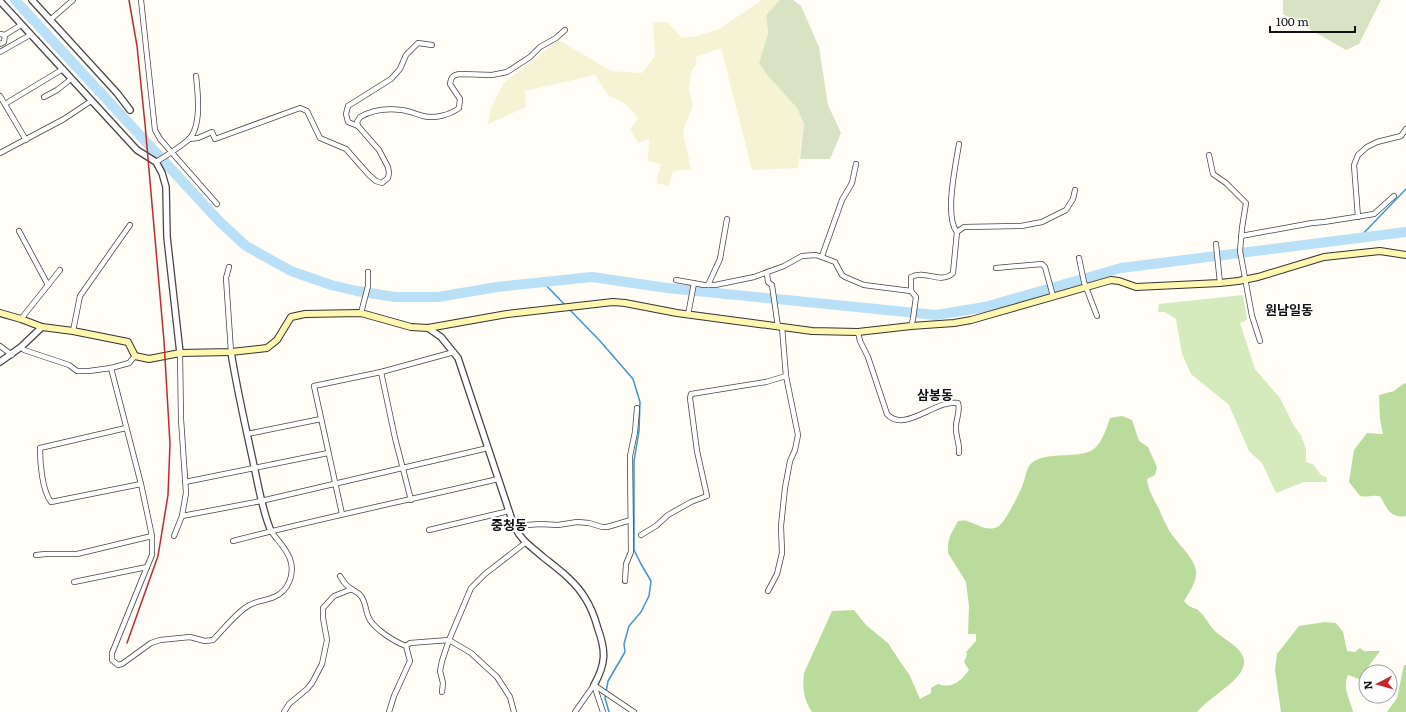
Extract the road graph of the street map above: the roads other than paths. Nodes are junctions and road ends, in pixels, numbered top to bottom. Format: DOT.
graph roads {
  1 [pos="32,0"];
  2 [pos="73,0"];
  3 [pos="0,1"];
  4 [pos="142,1"];
  5 [pos="50,20"];
  6 [pos="21,25"];
  7 [pos="565,30"];
  8 [pos="2,35"];
  9 [pos="30,35"];
  10 [pos="0,44"];
  11 [pos="432,44"];
  12 [pos="0,52"];
  13 [pos="63,69"];
  14 [pos="196,76"];
  15 [pos="71,79"];
  16 [pos="0,96"];
  17 [pos="44,97"];
  18 [pos="91,101"];
  19 [pos="5,104"];
  20 [pos="130,110"];
  21 [pos="358,126"];
  22 [pos="1406,129"];
  23 [pos="26,140"];
  24 [pos="189,140"];
  25 [pos="959,144"];
  26 [pos="170,152"];
  27 [pos="0,153"];
  28 [pos="1209,155"];
  29 [pos="158,161"];
  30 [pos="856,164"];
  31 [pos="1075,190"];
  32 [pos="1394,196"];
  33 [pos="217,204"];
  34 [pos="1358,216"];
  35 [pos="727,219"];
  36 [pos="130,225"];
  37 [pos="19,231"];
  38 [pos="957,232"];
  39 [pos="1241,236"];
  40 [pos="1216,244"];
  41 [pos="1406,255"];
  42 [pos="822,256"];
  43 [pos="1079,258"];
  44 [pos="229,267"];
  45 [pos="996,268"];
  46 [pos="60,270"];
  47 [pos="368,272"];
  48 [pos="766,273"];
  49 [pos="676,280"];
  50 [pos="1246,280"];
  51 [pos="1220,283"];
  52 [pos="693,284"];
  53 [pos="48,285"];
  54 [pos="708,285"];
  55 [pos="1085,285"];
  56 [pos="911,291"];
  57 [pos="1053,294"];
  58 [pos="0,313"];
  59 [pos="361,313"];
  60 [pos="688,315"];
  61 [pos="1097,316"];
  62 [pos="21,319"];
  63 [pos="912,322"];
  64 [pos="42,327"];
  65 [pos="780,327"];
  66 [pos="428,328"];
  67 [pos="73,331"];
  68 [pos="858,332"];
  69 [pos="1260,341"];
  70 [pos="0,346"];
  71 [pos="21,347"];
  72 [pos="231,352"];
  73 [pos="454,352"];
  74 [pos="180,353"];
  75 [pos="12,355"];
  76 [pos="135,356"];
  77 [pos="0,362"];
  78 [pos="111,368"];
  79 [pos="381,372"];
  80 [pos="786,376"];
  81 [pos="637,408"];
  82 [pos="321,419"];
  83 [pos="126,428"];
  84 [pos="247,434"];
  85 [pos="488,448"];
  86 [pos="328,452"];
  87 [pos="959,453"];
  88 [pos="255,468"];
  89 [pos="402,469"];
  90 [pos="498,480"];
  91 [pos="186,482"];
  92 [pos="140,484"];
  93 [pos="335,484"];
  94 [pos="411,500"];
  95 [pos="262,501"];
  96 [pos="509,511"];
  97 [pos="342,514"];
  98 [pos="182,516"];
  99 [pos="631,520"];
  100 [pos="514,526"];
  101 [pos="429,530"];
  102 [pos="271,531"];
  103 [pos="641,535"];
  104 [pos="152,536"];
  105 [pos="174,536"];
  106 [pos="233,541"];
  107 [pos="525,543"];
  108 [pos="36,555"];
  109 [pos="147,567"];
  110 [pos="340,576"];
  111 [pos="625,581"];
  112 [pos="74,582"];
  113 [pos="352,589"];
  114 [pos="768,591"];
  115 [pos="449,640"];
  116 [pos="406,646"];
  117 [pos="594,684"];
  118 [pos="442,692"];
  119 [pos="284,712"];
  120 [pos="389,712"];
  121 [pos="514,712"];
  122 [pos="575,712"];
  123 [pos="603,712"];
  124 [pos="634,712"];
  1 -- 5 [label="street"];
  2 -- 5 [label="street"];
  3 -- 6 [label="street"];
  4 -- 26 [label="street"];
  5 -- 20 [label="street"];
  6 -- 8 [label="street"];
  6 -- 9 [label="street"];
  7 -- 21 [label="street"];
  8 -- 10 [label="street"];
  9 -- 12 [label="street"];
  9 -- 13 [label="street"];
  11 -- 21 [label="street"];
  13 -- 15 [label="street"];
  13 -- 19 [label="street"];
  14 -- 24 [label="street"];
  15 -- 17 [label="street"];
  15 -- 18 [label="street"];
  16 -- 19 [label="street"];
  18 -- 23 [label="street"];
  18 -- 29 [label="street"];
  19 -- 23 [label="street"];
  21 -- 24 [label="street"];
  22 -- 34 [label="street"];
  23 -- 27 [label="street"];
  24 -- 26 [label="street"];
  25 -- 38 [label="street"];
  26 -- 29 [label="street"];
  26 -- 33 [label="street"];
  28 -- 39 [label="street"];
  29 -- 74 [label="street"];
  30 -- 42 [label="street"];
  31 -- 38 [label="street"];
  32 -- 34 [label="street"];
  34 -- 39 [label="street"];
  35 -- 54 [label="street"];
  36 -- 67 [label="street"];
  37 -- 53 [label="street"];
  38 -- 56 [label="street"];
  39 -- 50 [label="street"];
  40 -- 51 [label="street"];
  41 -- 50 [label="main road"];
  42 -- 48 [label="street"];
  42 -- 56 [label="street"];
  43 -- 55 [label="street"];
  44 -- 72 [label="street"];
  45 -- 57 [label="street"];
  46 -- 53 [label="street"];
  47 -- 59 [label="street"];
  48 -- 54 [label="street"];
  48 -- 65 [label="street"];
  49 -- 52 [label="street"];
  50 -- 51 [label="main road"];
  50 -- 69 [label="street"];
  51 -- 55 [label="main road"];
  52 -- 54 [label="street"];
  52 -- 60 [label="street"];
  53 -- 62 [label="street"];
  55 -- 57 [label="main road"];
  55 -- 61 [label="street"];
  56 -- 63 [label="street"];
  57 -- 63 [label="main road"];
  58 -- 62 [label="main road"];
  59 -- 66 [label="main road"];
  59 -- 72 [label="main road"];
  60 -- 65 [label="main road"];
  60 -- 66 [label="main road"];
  62 -- 64 [label="main road"];
  63 -- 68 [label="main road"];
  64 -- 67 [label="main road"];
  64 -- 71 [label="street"];
  65 -- 68 [label="main road"];
  65 -- 80 [label="street"];
  66 -- 73 [label="street"];
  67 -- 76 [label="main road"];
  68 -- 87 [label="street"];
  70 -- 75 [label="street"];
  71 -- 75 [label="street"];
  71 -- 78 [label="street"];
  72 -- 74 [label="main road"];
  72 -- 84 [label="street"];
  73 -- 79 [label="street"];
  73 -- 85 [label="street"];
  74 -- 76 [label="main road"];
  74 -- 91 [label="street"];
  75 -- 77 [label="street"];
  76 -- 78 [label="street"];
  78 -- 83 [label="street"];
  79 -- 82 [label="street"];
  79 -- 89 [label="street"];
  80 -- 103 [label="street"];
  80 -- 114 [label="street"];
  81 -- 99 [label="street"];
  82 -- 84 [label="street"];
  82 -- 86 [label="street"];
  83 -- 92 [label="street"];
  83 -- 92 [label="street"];
  84 -- 88 [label="street"];
  85 -- 89 [label="street"];
  85 -- 90 [label="street"];
  86 -- 88 [label="street"];
  86 -- 93 [label="street"];
  88 -- 91 [label="street"];
  88 -- 95 [label="street"];
  89 -- 93 [label="street"];
  89 -- 94 [label="street"];
  90 -- 94 [label="street"];
  90 -- 96 [label="street"];
  91 -- 98 [label="street"];
  92 -- 104 [label="street"];
  93 -- 95 [label="street"];
  93 -- 97 [label="street"];
  94 -- 97 [label="street"];
  95 -- 98 [label="street"];
  95 -- 102 [label="street"];
  96 -- 100 [label="street"];
  96 -- 101 [label="street"];
  97 -- 102 [label="street"];
  98 -- 105 [label="street"];
  99 -- 100 [label="street"];
  99 -- 111 [label="street"];
  100 -- 107 [label="street"];
  102 -- 106 [label="street"];
  102 -- 109 [label="street"];
  104 -- 108 [label="street"];
  104 -- 109 [label="street"];
  107 -- 115 [label="street"];
  107 -- 117 [label="street"];
  109 -- 112 [label="street"];
  110 -- 113 [label="street"];
  113 -- 116 [label="street"];
  113 -- 119 [label="street"];
  115 -- 116 [label="street"];
  115 -- 118 [label="street"];
  115 -- 121 [label="street"];
  116 -- 120 [label="street"];
  117 -- 122 [label="street"];
  117 -- 123 [label="street"];
  117 -- 124 [label="street"];
}
